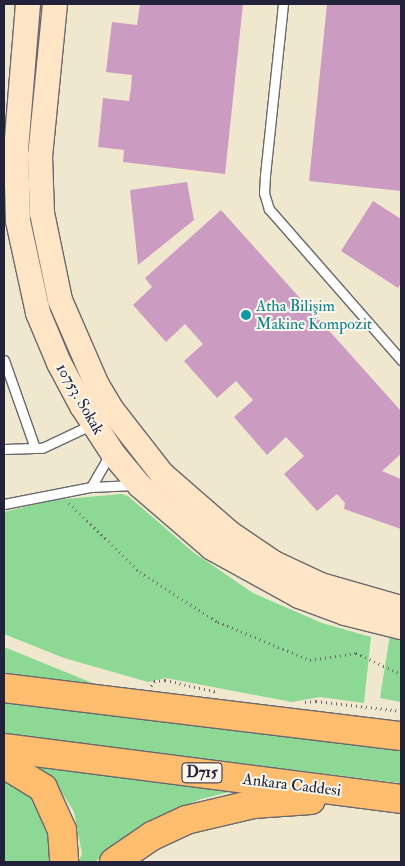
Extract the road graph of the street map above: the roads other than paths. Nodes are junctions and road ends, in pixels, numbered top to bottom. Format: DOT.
graph roads {
  1 [pos="28,4"];
  2 [pos="56,4"];
  3 [pos="283,4"];
  4 [pos="4,360"];
  5 [pos="401,360"];
  6 [pos="99,434"];
  7 [pos="35,448"];
  8 [pos="4,449"];
  9 [pos="140,486"];
  10 [pos="91,487"];
  11 [pos="4,504"];
  12 [pos="401,608"];
  13 [pos="401,627"];
  14 [pos="4,688"];
  15 [pos="401,736"];
  16 [pos="4,748"];
  17 [pos="4,764"];
  18 [pos="401,799"];
  19 [pos="401,806"];
  20 [pos="64,862"];
  21 [pos="114,862"];
  1 -- 6 [label="street, 10753. Sokak"];
  2 -- 12 [label="street, 10753. Sokak"];
  3 -- 5 [label="lane"];
  4 -- 7 [label="lane"];
  6 -- 7 [label="lane"];
  6 -- 9 [label="street, 10753. Sokak"];
  6 -- 10 [label="lane"];
  7 -- 8 [label="lane"];
  9 -- 10 [label="lane"];
  9 -- 13 [label="street, 10753. Sokak"];
  10 -- 11 [label="lane"];
  14 -- 15 [label="highway"];
  16 -- 18 [label="highway, Ankara Caddesi / D715"];
  17 -- 20 [label="highway"];
  19 -- 21 [label="highway"];
}
